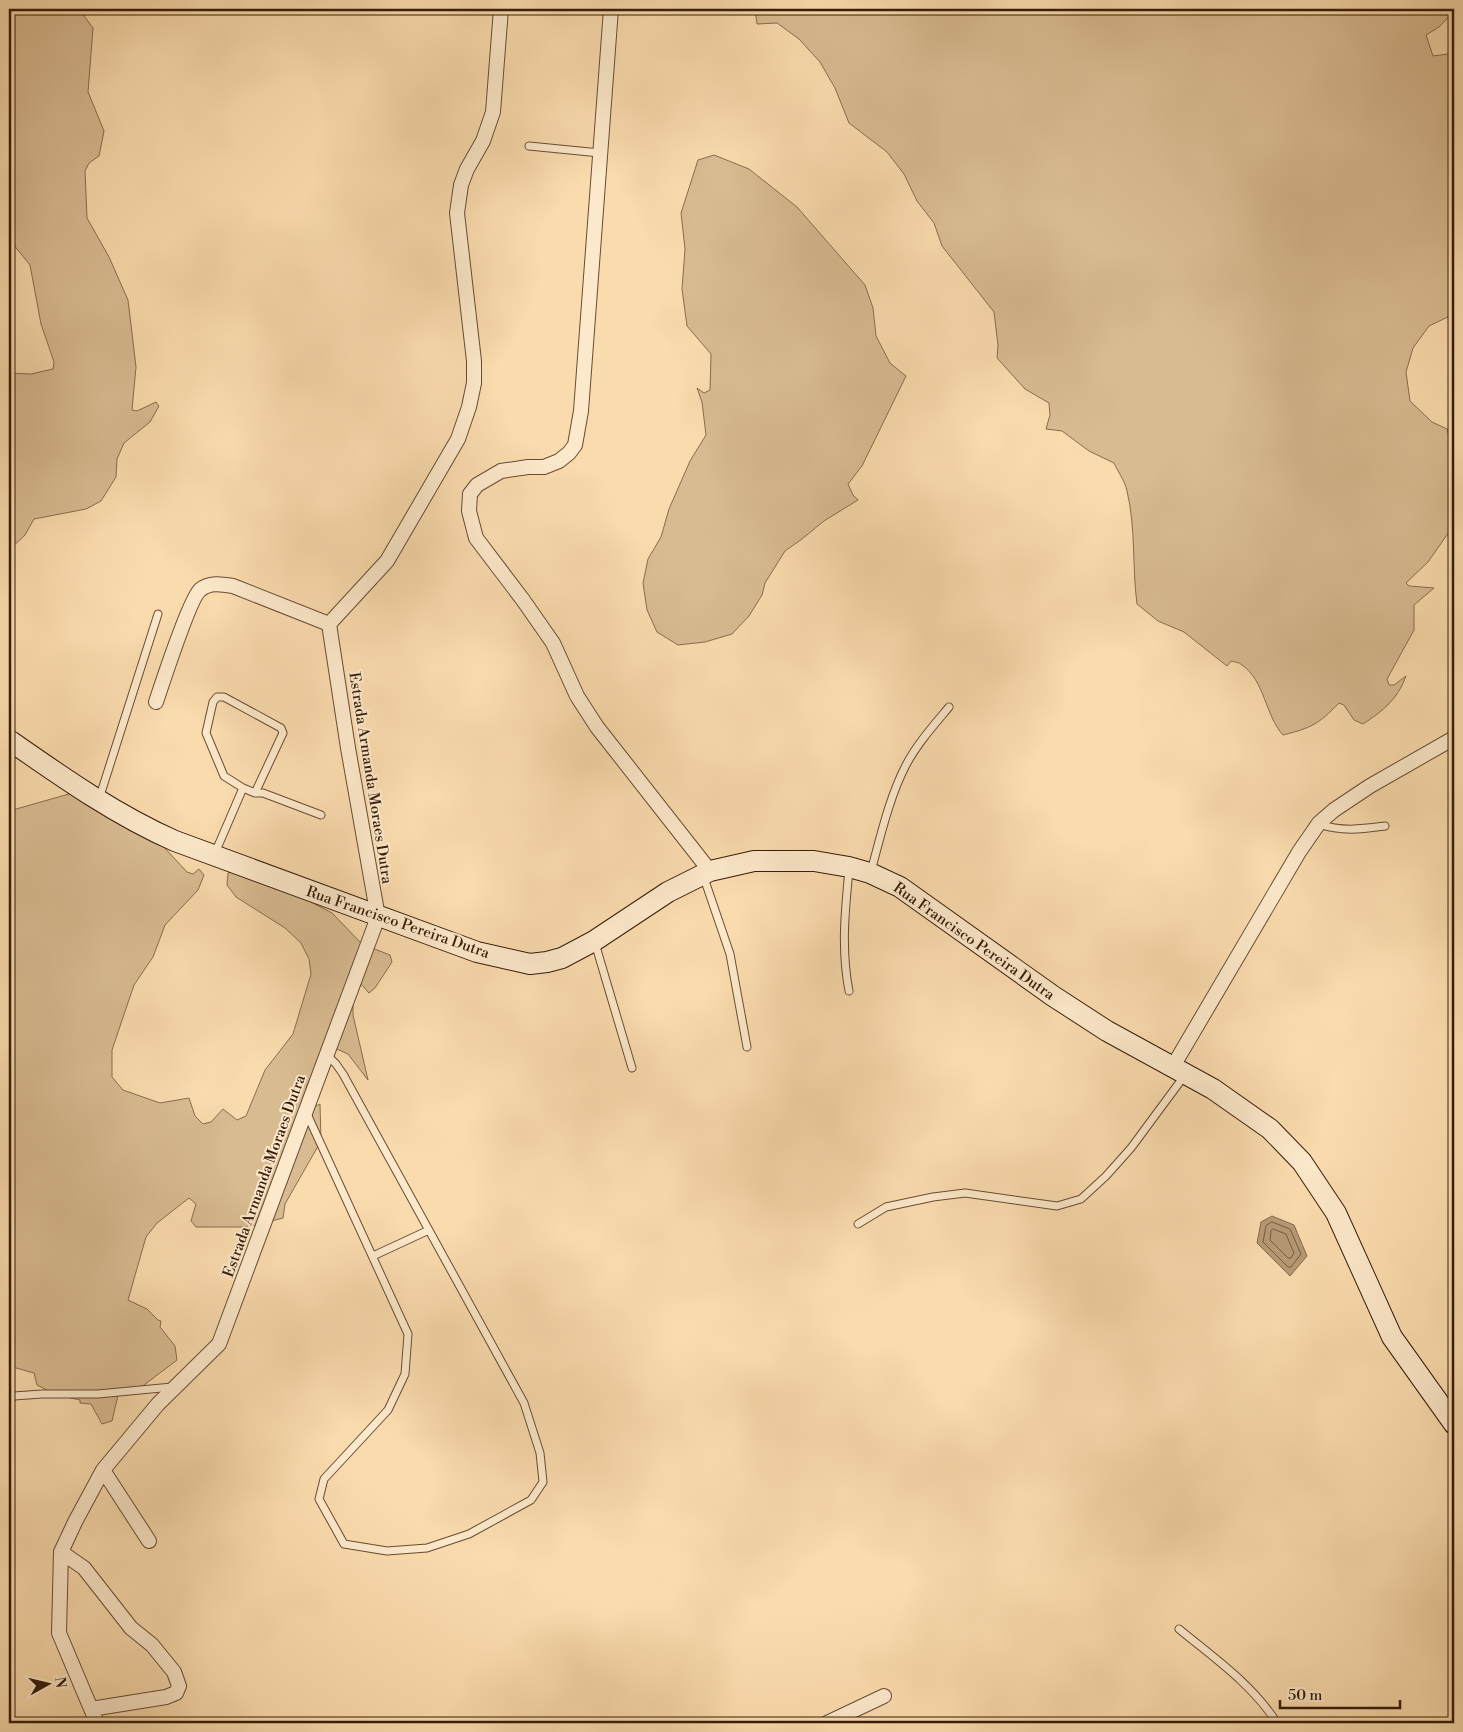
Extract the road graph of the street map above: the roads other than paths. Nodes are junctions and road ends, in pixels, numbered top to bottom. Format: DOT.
graph roads {
  1 [pos="501,9"];
  2 [pos="611,9"];
  3 [pos="529,146"];
  4 [pos="600,152"];
  5 [pos="158,614"];
  6 [pos="329,624"];
  7 [pos="156,702"];
  8 [pos="950,707"];
  9 [pos="1454,738"];
  10 [pos="13,747"];
  11 [pos="243,788"];
  12 [pos="254,793"];
  13 [pos="98,800"];
  14 [pos="321,815"];
  15 [pos="1319,823"];
  16 [pos="1385,826"];
  17 [pos="214,856"];
  18 [pos="849,867"];
  19 [pos="706,873"];
  20 [pos="870,874"];
  21 [pos="378,917"];
  22 [pos="594,940"];
  23 [pos="848,991"];
  24 [pos="747,1047"];
  25 [pos="327,1055"];
  26 [pos="632,1068"];
  27 [pos="1178,1071"];
  28 [pos="306,1111"];
  29 [pos="858,1224"];
  30 [pos="429,1230"];
  31 [pos="373,1256"];
  32 [pos="175,1387"];
  33 [pos="9,1401"];
  34 [pos="1452,1418"];
  35 [pos="103,1470"];
  36 [pos="149,1541"];
  37 [pos="61,1552"];
  38 [pos="1179,1629"];
  39 [pos="884,1696"];
  40 [pos="91,1709"];
  41 [pos="98,1723"];
  42 [pos="826,1723"];
  43 [pos="1277,1723"];
  1 -- 6 [label="street"];
  2 -- 4 [label="street"];
  3 -- 4 [label="lane"];
  4 -- 19 [label="street"];
  5 -- 13 [label="lane"];
  6 -- 7 [label="street"];
  6 -- 21 [label="street, Estrada Armanda Moraes Dutra"];
  8 -- 20 [label="lane"];
  9 -- 15 [label="street"];
  10 -- 13 [label="main road, Rua Francisco Pereira Dutra"];
  11 -- 12 [label="lane"];
  11 -- 12 [label="lane"];
  11 -- 17 [label="lane"];
  12 -- 14 [label="lane"];
  13 -- 17 [label="main road, Rua Francisco Pereira Dutra"];
  15 -- 16 [label="lane"];
  15 -- 27 [label="street"];
  17 -- 21 [label="main road, Rua Francisco Pereira Dutra"];
  18 -- 19 [label="main road, Rua Francisco Pereira Dutra"];
  18 -- 20 [label="main road, Rua Francisco Pereira Dutra"];
  18 -- 23 [label="lane"];
  19 -- 22 [label="main road, Rua Francisco Pereira Dutra"];
  19 -- 24 [label="lane"];
  20 -- 27 [label="main road, Rua Francisco Pereira Dutra"];
  21 -- 22 [label="main road, Rua Francisco Pereira Dutra"];
  21 -- 25 [label="street, Estrada Armanda Moraes Dutra"];
  22 -- 26 [label="lane"];
  25 -- 28 [label="street, Estrada Armanda Moraes Dutra"];
  25 -- 30 [label="lane"];
  27 -- 29 [label="lane"];
  27 -- 34 [label="main road, Rua Francisco Pereira Dutra"];
  28 -- 31 [label="lane"];
  28 -- 32 [label="street, Estrada Armanda Moraes Dutra"];
  30 -- 31 [label="lane"];
  30 -- 31 [label="lane"];
  32 -- 33 [label="lane"];
  32 -- 35 [label="street, Estrada Armanda Moraes Dutra"];
  35 -- 36 [label="street"];
  35 -- 37 [label="street, Estrada Armanda Moraes Dutra"];
  37 -- 40 [label="street, Estrada Armanda Moraes Dutra"];
  37 -- 40 [label="street"];
  38 -- 43 [label="lane"];
  39 -- 42 [label="street"];
  40 -- 41 [label="street, Estrada Armanda Moraes Dutra"];
}
